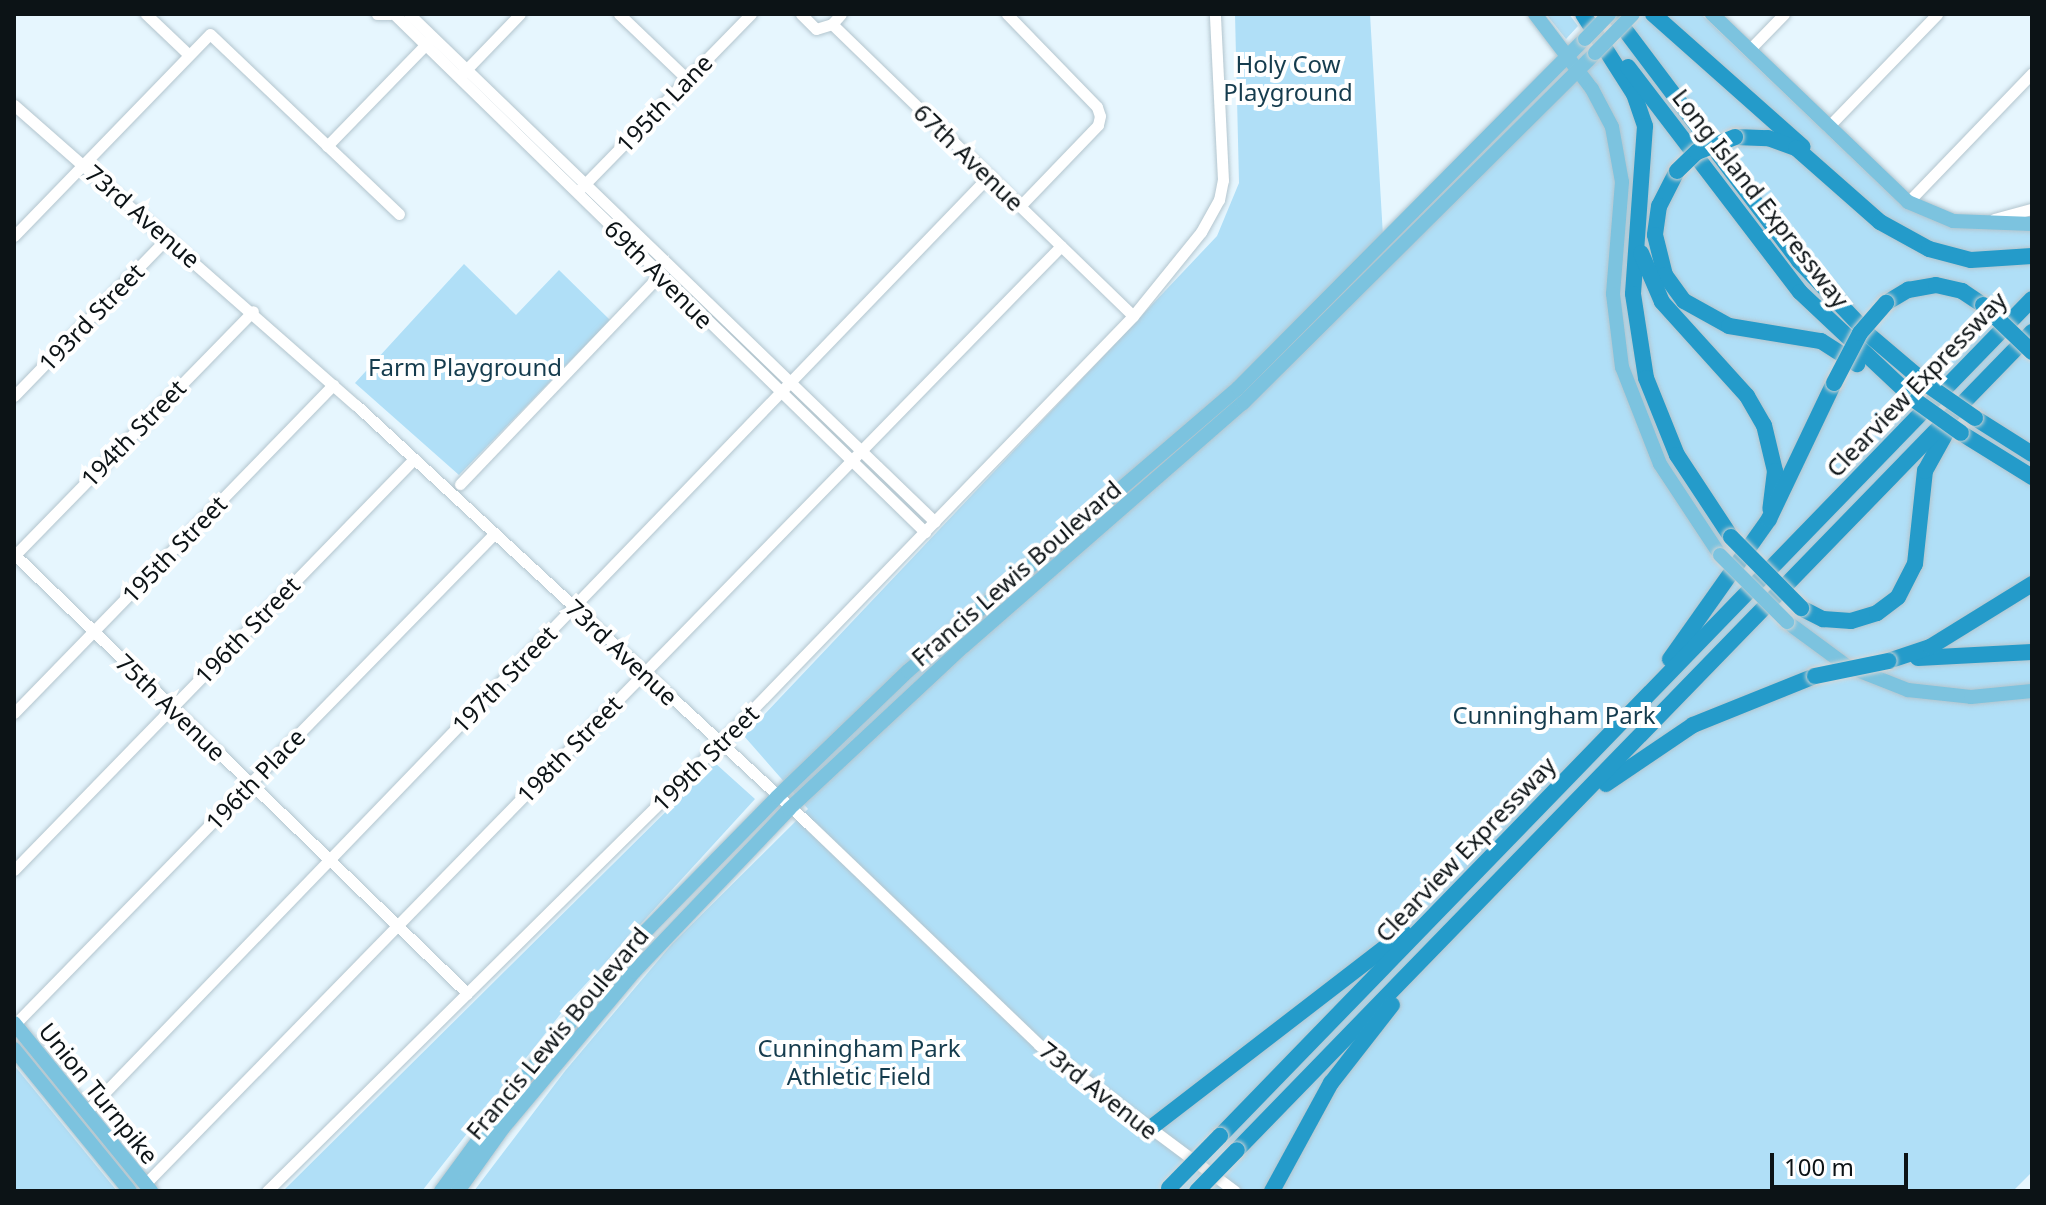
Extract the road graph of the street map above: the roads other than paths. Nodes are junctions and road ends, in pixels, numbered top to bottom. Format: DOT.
graph roads {
  1 [pos="146,14"];
  2 [pos="377,14"];
  3 [pos="392,14"];
  4 [pos="409,14"];
  5 [pos="520,14"];
  6 [pos="619,14"];
  7 [pos="751,14"];
  8 [pos="801,14"];
  9 [pos="841,14"];
  10 [pos="1007,14"];
  11 [pos="1215,14"];
  12 [pos="1535,14"];
  13 [pos="1583,14"];
  14 [pos="1589,14"];
  15 [pos="1611,14"];
  16 [pos="1633,14"];
  17 [pos="1653,14"];
  18 [pos="1712,14"];
  19 [pos="1784,14"];
  20 [pos="1937,14"];
  21 [pos="832,24"];
  22 [pos="429,41"];
  23 [pos="1749,50"];
  24 [pos="189,55"];
  25 [pos="1567,56"];
  26 [pos="1578,70"];
  27 [pos="462,73"];
  28 [pos="2032,73"];
  29 [pos="687,79"];
  30 [pos="14,105"];
  31 [pos="1828,127"];
  32 [pos="327,146"];
  33 [pos="83,165"];
  34 [pos="989,176"];
  35 [pos="581,188"];
  36 [pos="1855,199"];
  37 [pos="1908,202"];
  38 [pos="1020,206"];
  39 [pos="2032,209"];
  40 [pos="399,214"];
  41 [pos="1640,215"];
  42 [pos="1975,223"];
  43 [pos="2032,224"];
  44 [pos="14,236"];
  45 [pos="168,237"];
  46 [pos="1061,246"];
  47 [pos="2032,256"];
  48 [pos="659,276"];
  49 [pos="2032,299"];
  50 [pos="253,311"];
  51 [pos="1133,316"];
  52 [pos="2032,332"];
  53 [pos="2032,352"];
  54 [pos="2000,365"];
  55 [pos="789,383"];
  56 [pos="333,385"];
  57 [pos="1934,390"];
  58 [pos="780,392"];
  59 [pos="14,396"];
  60 [pos="1916,401"];
  61 [pos="1975,418"];
  62 [pos="2032,445"];
  63 [pos="2032,454"];
  64 [pos="857,457"];
  65 [pos="414,459"];
  66 [pos="2032,477"];
  67 [pos="460,484"];
  68 [pos="935,522"];
  69 [pos="925,532"];
  70 [pos="494,534"];
  71 [pos="1749,551"];
  72 [pos="14,555"];
  73 [pos="2032,584"];
  74 [pos="574,607"];
  75 [pos="94,632"];
  76 [pos="2032,652"];
  77 [pos="1888,661"];
  78 [pos="645,673"];
  79 [pos="2032,691"];
  80 [pos="172,707"];
  81 [pos="14,713"];
  82 [pos="1611,733"];
  83 [pos="720,743"];
  84 [pos="251,784"];
  85 [pos="777,797"];
  86 [pos="789,809"];
  87 [pos="1531,847"];
  88 [pos="329,860"];
  89 [pos="14,870"];
  90 [pos="1459,889"];
  91 [pos="397,926"];
  92 [pos="1454,927"];
  93 [pos="467,993"];
  94 [pos="14,1023"];
  95 [pos="14,1049"];
  96 [pos="86,1112"];
  97 [pos="1148,1130"];
  98 [pos="148,1188"];
  99 [pos="1167,1190"];
  100 [pos="130,1191"];
  101 [pos="267,1191"];
  102 [pos="441,1191"];
  103 [pos="458,1191"];
  104 [pos="1197,1191"];
  105 [pos="1235,1191"];
  106 [pos="1272,1191"];
  1 -- 24 [label="street"];
  2 -- 3 [label="street, 69th Avenue"];
  3 -- 22 [label="street, 69th Avenue"];
  4 -- 22 [label="street, 69th Avenue"];
  5 -- 27 [label="street"];
  6 -- 29 [label="street"];
  7 -- 29 [label="street, 195th Lane"];
  8 -- 21 [label="street, 67th Avenue"];
  9 -- 21 [label="street"];
  10 -- 38 [label="street"];
  11 -- 51 [label="street, 199th Street"];
  12 -- 25 [label="main road"];
  13 -- 41 [label="highway"];
  14 -- 60 [label="highway, Long Island Expressway"];
  15 -- 25 [label="main road, Francis Lewis Boulevard, bridge"];
  15 -- 57 [label="highway, Long Island Expressway"];
  16 -- 26 [label="main road, Francis Lewis Boulevard, bridge"];
  17 -- 36 [label="highway"];
  18 -- 23 [label="main road"];
  19 -- 23 [label="street"];
  20 -- 31 [label="street"];
  21 -- 34 [label="street, 67th Avenue"];
  22 -- 27 [label="street, 69th Avenue"];
  22 -- 32 [label="street"];
  23 -- 31 [label="main road"];
  24 -- 32 [label="street"];
  24 -- 33 [label="street"];
  25 -- 26 [label="main road"];
  25 -- 85 [label="main road, Francis Lewis Boulevard"];
  26 -- 79 [label="main road, bridge"];
  26 -- 86 [label="main road, Francis Lewis Boulevard"];
  27 -- 35 [label="street, 69th Avenue"];
  28 -- 37 [label="street"];
  29 -- 35 [label="street, 195th Lane"];
  30 -- 33 [label="street, 73rd Avenue"];
  31 -- 37 [label="main road"];
  32 -- 40 [label="street"];
  33 -- 44 [label="street"];
  33 -- 45 [label="street, 73rd Avenue"];
  34 -- 38 [label="street, 67th Avenue"];
  34 -- 55 [label="street, 197th Street"];
  35 -- 48 [label="street, 69th Avenue"];
  35 -- 55 [label="street, 69th Avenue"];
  36 -- 47 [label="highway"];
  36 -- 60 [label="highway, bridge"];
  37 -- 42 [label="main road"];
  38 -- 46 [label="street, 67th Avenue"];
  39 -- 42 [label="street"];
  41 -- 54 [label="highway, bridge"];
  41 -- 71 [label="highway"];
  42 -- 43 [label="main road"];
  45 -- 50 [label="street, 73rd Avenue"];
  45 -- 59 [label="street, 193rd Street"];
  46 -- 51 [label="street, 67th Avenue"];
  46 -- 64 [label="street, 198th Street"];
  48 -- 58 [label="street, 69th Avenue"];
  48 -- 67 [label="street"];
  49 -- 57 [label="highway, Clearview Expressway"];
  50 -- 56 [label="street, 73rd Avenue"];
  50 -- 72 [label="street, 194th Street"];
  51 -- 68 [label="street, 199th Street"];
  52 -- 54 [label="highway, Clearview Expressway"];
  53 -- 71 [label="highway, bridge"];
  54 -- 87 [label="highway, Clearview Expressway"];
  55 -- 58 [label="street, 197th Street"];
  55 -- 64 [label="street, 69th Avenue"];
  56 -- 65 [label="street, 73rd Avenue"];
  56 -- 75 [label="street, 195th Street"];
  57 -- 61 [label="highway, Long Island Expressway, bridge"];
  57 -- 82 [label="highway, Clearview Expressway"];
  58 -- 64 [label="street, 69th Avenue"];
  58 -- 74 [label="street, 197th Street"];
  60 -- 66 [label="highway, Long Island Expressway, bridge"];
  61 -- 62 [label="highway"];
  61 -- 63 [label="highway, Long Island Expressway"];
  64 -- 68 [label="street, 69th Avenue"];
  64 -- 69 [label="street, 69th Avenue"];
  64 -- 78 [label="street, 198th Street"];
  65 -- 70 [label="street, 73rd Avenue"];
  65 -- 80 [label="street, 196th Street"];
  68 -- 69 [label="street, 199th Street"];
  69 -- 83 [label="street, 199th Street"];
  70 -- 74 [label="street, 73rd Avenue"];
  70 -- 84 [label="street, 196th Place"];
  71 -- 82 [label="highway"];
  72 -- 75 [label="street, 75th Avenue"];
  73 -- 77 [label="highway"];
  74 -- 78 [label="street, 73rd Avenue"];
  74 -- 88 [label="street, 197th Street"];
  75 -- 80 [label="street, 75th Avenue"];
  75 -- 81 [label="street, 195th Street"];
  76 -- 77 [label="highway"];
  77 -- 87 [label="highway, bridge"];
  78 -- 83 [label="street, 73rd Avenue"];
  78 -- 91 [label="street, 198th Street"];
  80 -- 84 [label="street, 75th Avenue"];
  80 -- 89 [label="street, 196th Street"];
  82 -- 90 [label="highway, Clearview Expressway"];
  83 -- 85 [label="street, 73rd Avenue"];
  83 -- 93 [label="street, 199th Street"];
  84 -- 88 [label="street, 75th Avenue"];
  84 -- 94 [label="street, 196th Place"];
  85 -- 86 [label="street, 73rd Avenue"];
  85 -- 102 [label="main road, Francis Lewis Boulevard"];
  86 -- 97 [label="street, 73rd Avenue"];
  86 -- 103 [label="main road, Francis Lewis Boulevard"];
  87 -- 92 [label="highway, Clearview Expressway"];
  88 -- 91 [label="street, 75th Avenue"];
  88 -- 96 [label="street, 197th Street"];
  90 -- 97 [label="highway"];
  90 -- 99 [label="highway, Clearview Expressway, bridge"];
  91 -- 93 [label="street, 75th Avenue"];
  91 -- 98 [label="street, 198th Street"];
  92 -- 104 [label="highway, Clearview Expressway, bridge"];
  92 -- 106 [label="highway"];
  93 -- 101 [label="street, 199th Street"];
  94 -- 96 [label="main road, Union Turnpike"];
  95 -- 100 [label="main road, Union Turnpike"];
  96 -- 98 [label="main road, Union Turnpike"];
  97 -- 105 [label="street, 73rd Avenue"];
}
